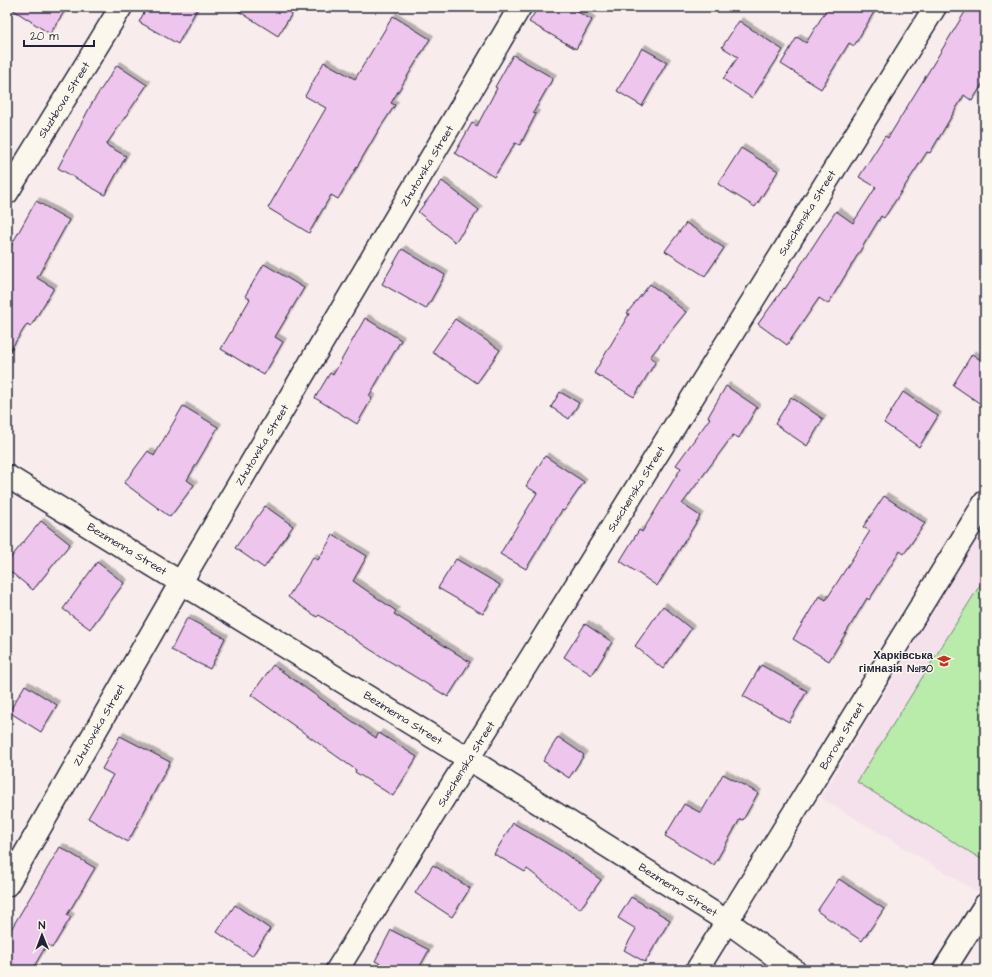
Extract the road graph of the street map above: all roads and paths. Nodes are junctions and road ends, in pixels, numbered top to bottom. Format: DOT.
graph roads {
  1 [pos="121,7"];
  2 [pos="520,7"];
  3 [pos="935,7"];
  4 [pos="7,193"];
  5 [pos="7,476"];
  6 [pos="985,502"];
  7 [pos="181,582"];
  8 [pos="469,759"];
  9 [pos="7,885"];
  10 [pos="985,905"];
  11 [pos="728,922"];
  12 [pos="337,970"];
  13 [pos="697,970"];
  14 [pos="794,970"];
  15 [pos="944,970"];
  1 -- 4 [label="street, Sluzhbova Street"];
  2 -- 7 [label="street, Zhutovska Street"];
  3 -- 8 [label="street, Suschenska Street"];
  5 -- 7 [label="street, Bezimenna Street"];
  6 -- 11 [label="street, Borova Street"];
  7 -- 8 [label="street, Bezimenna Street"];
  7 -- 9 [label="street, Zhutovska Street"];
  8 -- 11 [label="street, Bezimenna Street"];
  8 -- 12 [label="street, Suschenska Street"];
  10 -- 15 [label="street"];
  11 -- 13 [label="street, Borova Street"];
  11 -- 14 [label="street, Bezimenna Street"];
}
